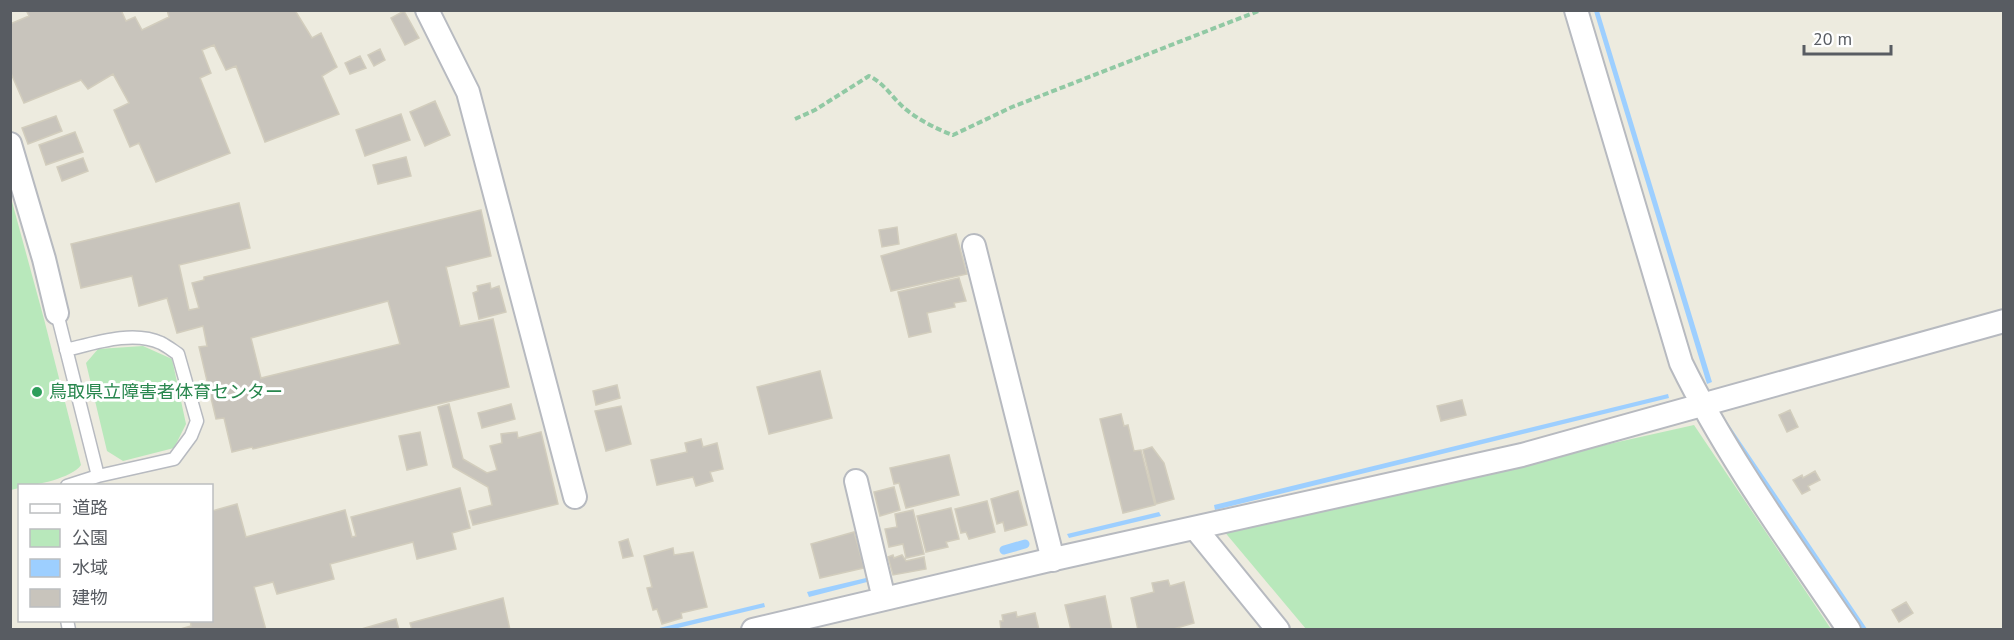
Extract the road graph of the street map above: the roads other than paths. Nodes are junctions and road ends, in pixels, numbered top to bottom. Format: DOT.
graph roads {
  1 [pos="427,10"];
  2 [pos="1576,10"];
  3 [pos="10,144"];
  4 [pos="974,246"];
  5 [pos="57,313"];
  6 [pos="2004,321"];
  7 [pos="66,350"];
  8 [pos="1701,404"];
  9 [pos="98,476"];
  10 [pos="856,481"];
  11 [pos="73,484"];
  12 [pos="575,496"];
  13 [pos="1195,528"];
  14 [pos="1053,560"];
  15 [pos="884,599"];
  16 [pos="808,623"];
  17 [pos="753,630"];
  18 [pos="1278,630"];
  19 [pos="1849,630"];
  1 -- 12 [label="street"];
  2 -- 8 [label="street"];
  3 -- 5 [label="street"];
  4 -- 14 [label="street"];
  5 -- 7 [label="lane"];
  6 -- 8 [label="street"];
  7 -- 9 [label="lane"];
  7 -- 9 [label="lane"];
  8 -- 13 [label="street"];
  8 -- 19 [label="street"];
  9 -- 11 [label="lane"];
  10 -- 15 [label="street"];
  13 -- 14 [label="street"];
  13 -- 18 [label="street"];
  14 -- 15 [label="street"];
  15 -- 16 [label="street"];
  16 -- 17 [label="street"];
}
